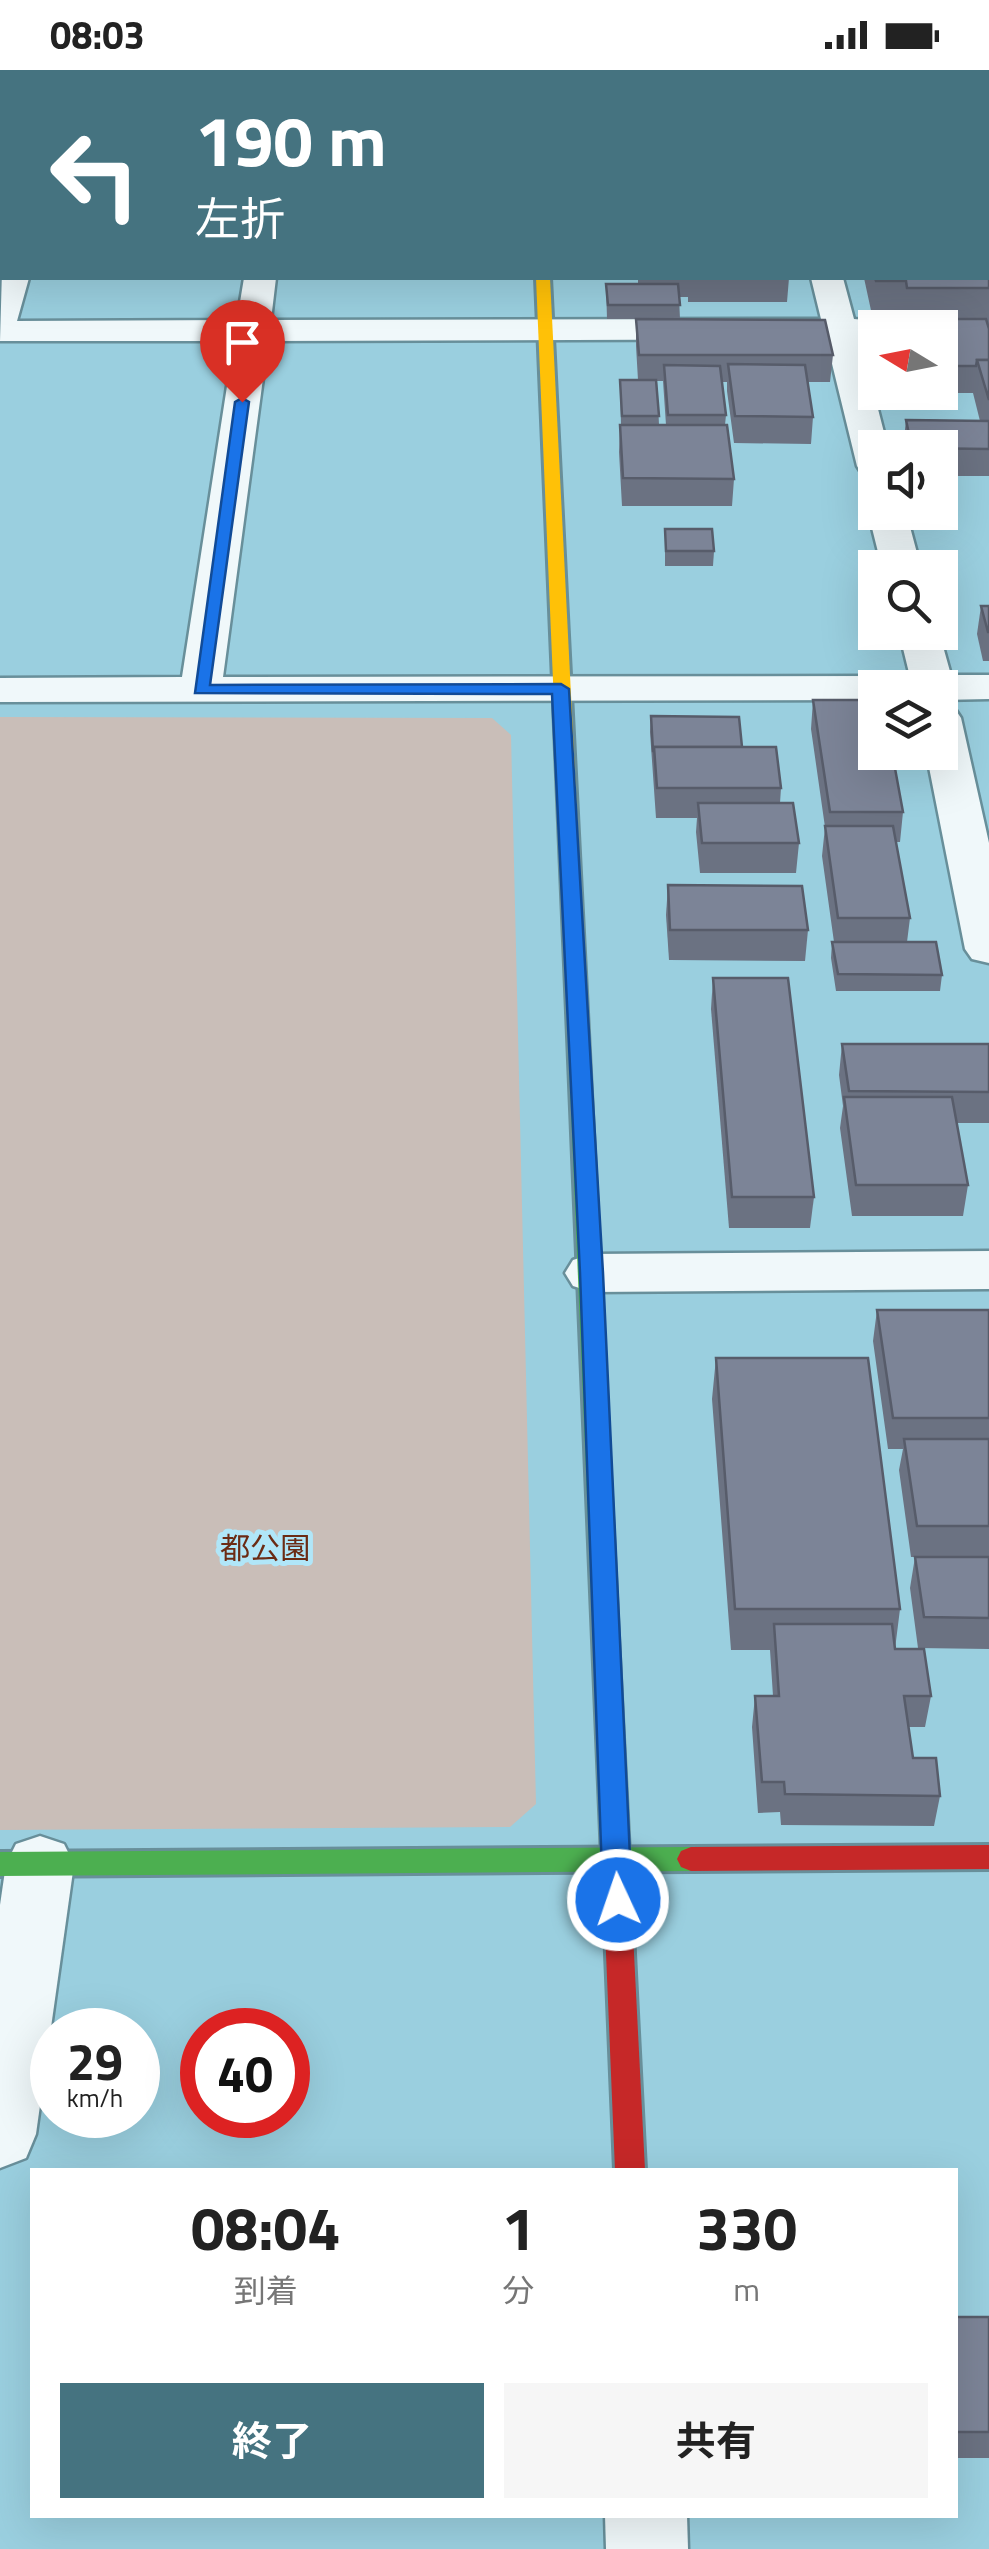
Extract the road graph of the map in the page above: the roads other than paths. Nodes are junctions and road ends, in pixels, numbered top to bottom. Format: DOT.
graph roads {
  1 [pos="12,280"];
  2 [pos="260,280"];
  3 [pos="544,280"];
  4 [pos="827,280"];
  5 [pos="0,321"];
  6 [pos="839,329"];
  7 [pos="858,329"];
  8 [pos="0,330"];
  9 [pos="252,330"];
  10 [pos="545,330"];
  11 [pos="866,430"];
  12 [pos="989,687"];
  13 [pos="858,688"];
  14 [pos="958,688"];
  15 [pos="561,689"];
  16 [pos="0,690"];
  17 [pos="201,690"];
  18 [pos="951,770"];
  19 [pos="989,949"];
  20 [pos="989,1270"];
  21 [pos="592,1273"];
  22 [pos="989,1857"];
  23 [pos="616,1861"];
  24 [pos="20,1864"];
  25 [pos="0,2134"];
  26 [pos="630,2168"];
  27 [pos="646,2518"];
  28 [pos="648,2549"];
  1 -- 5 [label="street"];
  2 -- 9 [label="street"];
  3 -- 10 [label="street"];
  4 -- 6 [label="street"];
  6 -- 7 [label="street"];
  6 -- 10 [label="street"];
  6 -- 11 [label="street"];
  8 -- 9 [label="street"];
  9 -- 10 [label="street"];
  9 -- 17 [label="street"];
  10 -- 15 [label="street"];
  12 -- 14 [label="street"];
  13 -- 15 [label="street"];
  15 -- 17 [label="street"];
  15 -- 21 [label="street"];
  16 -- 17 [label="street"];
  18 -- 19 [label="street"];
  20 -- 21 [label="street"];
  21 -- 23 [label="street"];
  22 -- 23 [label="street"];
  23 -- 24 [label="street"];
  23 -- 26 [label="street"];
  24 -- 25 [label="street"];
  27 -- 28 [label="street"];
}
